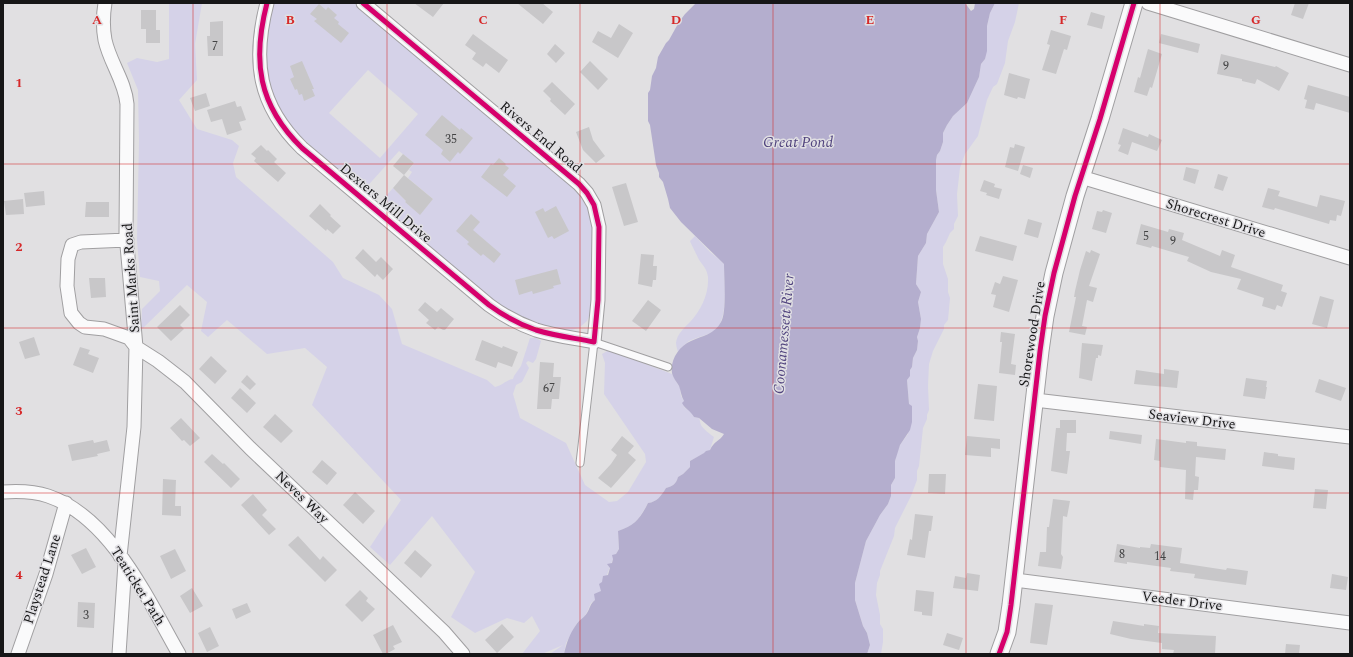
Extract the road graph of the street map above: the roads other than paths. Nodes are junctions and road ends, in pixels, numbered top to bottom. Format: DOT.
graph roads {
  1 [pos="105,3"];
  2 [pos="267,3"];
  3 [pos="363,3"];
  4 [pos="1134,3"];
  5 [pos="1148,3"];
  6 [pos="1350,65"];
  7 [pos="1081,177"];
  8 [pos="127,240"];
  9 [pos="1350,258"];
  10 [pos="594,342"];
  11 [pos="136,347"];
  12 [pos="668,367"];
  13 [pos="1035,400"];
  14 [pos="1350,437"];
  15 [pos="580,463"];
  16 [pos="3,492"];
  17 [pos="66,503"];
  18 [pos="123,559"];
  19 [pos="1014,580"];
  20 [pos="1350,623"];
  21 [pos="18,654"];
  22 [pos="118,654"];
  23 [pos="179,654"];
  24 [pos="463,654"];
  25 [pos="999,654"];
  1 -- 8 [label="street, Saint Marks Road"];
  2 -- 10 [label="street, Dexters Mill Drive"];
  3 -- 10 [label="street, Rivers End Road"];
  4 -- 7 [label="street, Shorewood Drive"];
  5 -- 6 [label="street"];
  7 -- 9 [label="street, Shorecrest Drive"];
  7 -- 13 [label="street, Shorewood Drive"];
  8 -- 11 [label="street, Saint Marks Road"];
  8 -- 11 [label="street, Neves Way"];
  10 -- 12 [label="lane"];
  10 -- 15 [label="lane"];
  11 -- 18 [label="street, Saint Marks Road"];
  11 -- 24 [label="street, Neves Way"];
  13 -- 14 [label="street, Seaview Drive"];
  13 -- 19 [label="street, Shorewood Drive"];
  16 -- 17 [label="street, Teaticket Path"];
  17 -- 18 [label="street, Teaticket Path"];
  17 -- 21 [label="street, Playstead Lane"];
  18 -- 22 [label="street, Saint Marks Road"];
  18 -- 23 [label="street, Teaticket Path"];
  19 -- 20 [label="street, Veeder Drive"];
  19 -- 25 [label="street, Shorewood Drive"];
}
